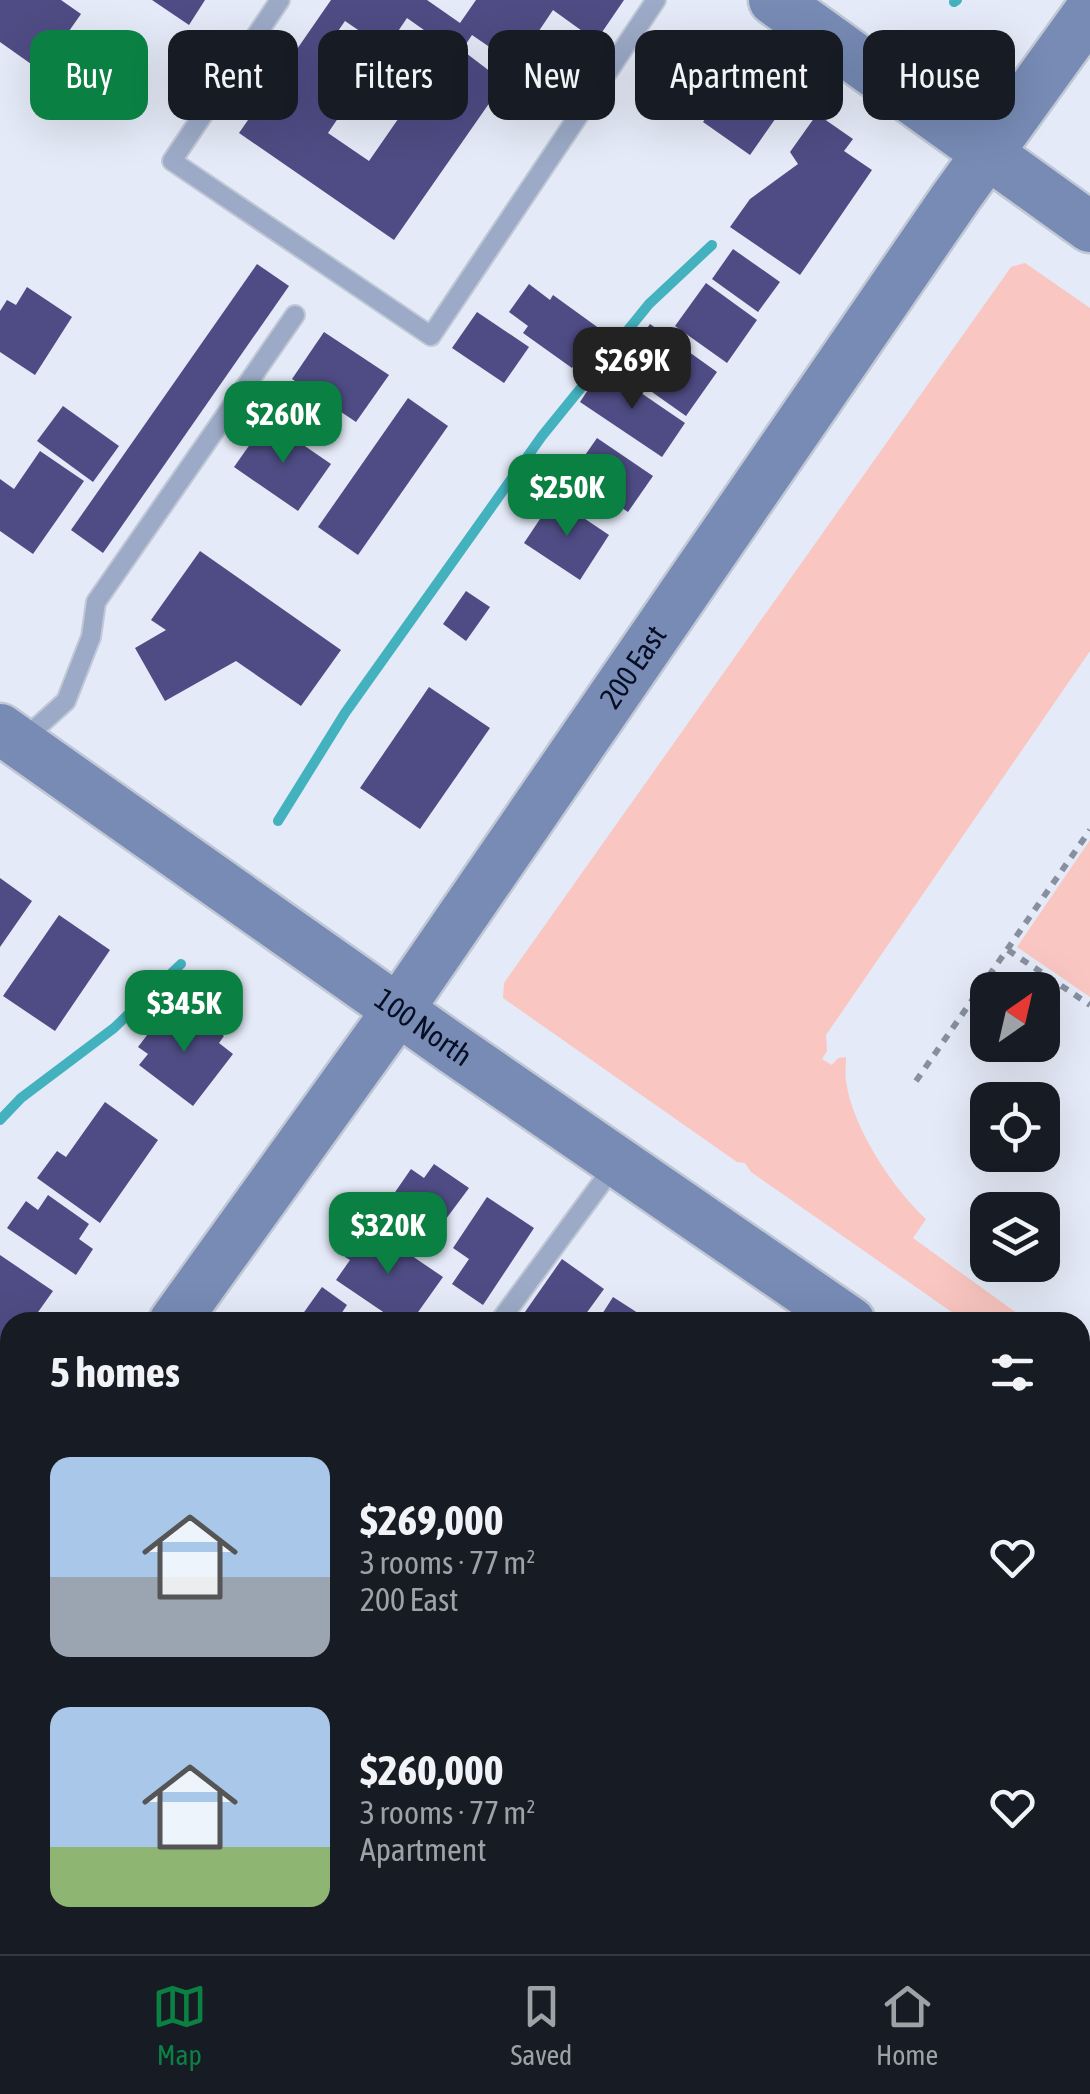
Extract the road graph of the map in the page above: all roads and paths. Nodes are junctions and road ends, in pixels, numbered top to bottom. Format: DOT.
graph roads {
  1 [pos="280,0"];
  2 [pos="656,0"];
  3 [pos="774,0"];
  4 [pos="1090,12"];
  5 [pos="987,154"];
  6 [pos="1090,227"];
  7 [pos="294,315"];
  8 [pos="10,736"];
  9 [pos="1090,830"];
  10 [pos="1008,950"];
  11 [pos="1090,1005"];
  12 [pos="398,1010"];
  13 [pos="916,1081"];
  14 [pos="617,1162"];
  15 [pos="181,1312"];
  16 [pos="506,1312"];
  17 [pos="824,1312"];
  1 -- 2 [label="lane"];
  3 -- 5 [label="street"];
  4 -- 5 [label="street, 200 East"];
  5 -- 6 [label="street"];
  5 -- 12 [label="street, 200 East"];
  7 -- 8 [label="lane"];
  8 -- 12 [label="street, 100 North"];
  9 -- 10 [label="path"];
  10 -- 11 [label="path"];
  10 -- 13 [label="path"];
  12 -- 14 [label="street, 100 North"];
  12 -- 15 [label="street, 200 East"];
  14 -- 16 [label="lane"];
  14 -- 17 [label="street, 100 North"];
}
